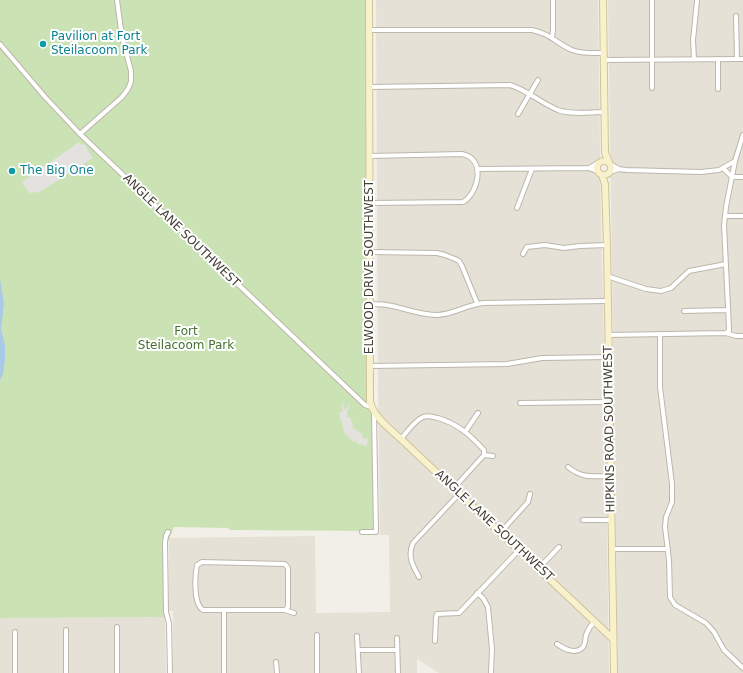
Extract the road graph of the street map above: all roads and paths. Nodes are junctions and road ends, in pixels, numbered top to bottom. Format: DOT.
graph roads {
  1 [pos="117,0"];
  2 [pos="369,0"];
  3 [pos="553,0"];
  4 [pos="603,0"];
  5 [pos="652,0"];
  6 [pos="697,1"];
  7 [pos="736,16"];
  8 [pos="369,30"];
  9 [pos="552,37"];
  10 [pos="0,44"];
  11 [pos="604,53"];
  12 [pos="653,59"];
  13 [pos="694,59"];
  14 [pos="718,59"];
  15 [pos="737,59"];
  16 [pos="743,59"];
  17 [pos="604,60"];
  18 [pos="538,80"];
  19 [pos="369,87"];
  20 [pos="652,88"];
  21 [pos="718,89"];
  22 [pos="530,94"];
  23 [pos="605,112"];
  24 [pos="518,114"];
  25 [pos="80,134"];
  26 [pos="743,136"];
  27 [pos="605,153"];
  28 [pos="369,156"];
  29 [pos="735,161"];
  30 [pos="599,163"];
  31 [pos="610,163"];
  32 [pos="478,168"];
  33 [pos="589,168"];
  34 [pos="723,168"];
  35 [pos="532,169"];
  36 [pos="619,169"];
  37 [pos="605,173"];
  38 [pos="732,177"];
  39 [pos="743,177"];
  40 [pos="370,203"];
  41 [pos="517,208"];
  42 [pos="725,216"];
  43 [pos="743,216"];
  44 [pos="606,245"];
  45 [pos="370,252"];
  46 [pos="523,254"];
  47 [pos="726,264"];
  48 [pos="607,276"];
  49 [pos="607,301"];
  50 [pos="477,303"];
  51 [pos="370,304"];
  52 [pos="728,310"];
  53 [pos="684,311"];
  54 [pos="726,333"];
  55 [pos="608,335"];
  56 [pos="660,335"];
  57 [pos="743,336"];
  58 [pos="609,357"];
  59 [pos="370,366"];
  60 [pos="609,402"];
  61 [pos="520,403"];
  62 [pos="371,407"];
  63 [pos="374,414"];
  64 [pos="478,414"];
  65 [pos="465,432"];
  66 [pos="400,439"];
  67 [pos="484,454"];
  68 [pos="493,456"];
  69 [pos="568,467"];
  70 [pos="611,476"];
  71 [pos="454,488"];
  72 [pos="460,493"];
  73 [pos="530,494"];
  74 [pos="583,520"];
  75 [pos="611,520"];
  76 [pos="168,532"];
  77 [pos="362,532"];
  78 [pos="501,532"];
  79 [pos="559,547"];
  80 [pos="612,549"];
  81 [pos="668,549"];
  82 [pos="519,550"];
  83 [pos="539,568"];
  84 [pos="419,577"];
  85 [pos="477,593"];
  86 [pos="285,610"];
  87 [pos="224,611"];
  88 [pos="294,614"];
  89 [pos="594,621"];
  90 [pos="117,627"];
  91 [pos="66,630"];
  92 [pos="15,632"];
  93 [pos="317,635"];
  94 [pos="356,636"];
  95 [pos="397,638"];
  96 [pos="613,639"];
  97 [pos="436,641"];
  98 [pos="557,644"];
  99 [pos="358,650"];
  100 [pos="397,650"];
  101 [pos="276,662"];
  102 [pos="743,668"];
  103 [pos="15,673"];
  104 [pos="66,673"];
  105 [pos="117,673"];
  106 [pos="170,673"];
  107 [pos="224,673"];
  108 [pos="276,673"];
  109 [pos="317,673"];
  110 [pos="359,673"];
  111 [pos="398,673"];
  112 [pos="492,673"];
  113 [pos="614,673"];
  1 -- 25 [label="street"];
  2 -- 8 [label="street, ELWOOD DRIVE SOUTHWEST"];
  3 -- 9 [label="street"];
  4 -- 11 [label="street"];
  5 -- 12 [label="street"];
  6 -- 13 [label="street"];
  7 -- 15 [label="street"];
  8 -- 9 [label="street"];
  8 -- 19 [label="street, ELWOOD DRIVE SOUTHWEST"];
  9 -- 11 [label="street"];
  10 -- 25 [label="street, ANGLE LANE SOUTHWEST"];
  11 -- 17 [label="street"];
  12 -- 13 [label="street"];
  12 -- 17 [label="street"];
  12 -- 20 [label="street"];
  13 -- 14 [label="street"];
  14 -- 15 [label="street"];
  14 -- 21 [label="street"];
  15 -- 16 [label="street"];
  17 -- 23 [label="street"];
  18 -- 22 [label="street"];
  19 -- 22 [label="street"];
  19 -- 28 [label="street, ELWOOD DRIVE SOUTHWEST"];
  22 -- 23 [label="street"];
  22 -- 24 [label="street"];
  23 -- 27 [label="street"];
  25 -- 62 [label="street, ANGLE LANE SOUTHWEST"];
  26 -- 29 [label="street"];
  27 -- 30 [label="street"];
  27 -- 31 [label="street"];
  28 -- 32 [label="street"];
  28 -- 40 [label="street, ELWOOD DRIVE SOUTHWEST"];
  29 -- 34 [label="street"];
  29 -- 38 [label="street"];
  30 -- 31 [label="street"];
  30 -- 33 [label="street"];
  30 -- 37 [label="street"];
  31 -- 36 [label="street"];
  31 -- 37 [label="street"];
  32 -- 35 [label="street"];
  32 -- 40 [label="street"];
  33 -- 35 [label="street"];
  33 -- 37 [label="street"];
  34 -- 36 [label="street"];
  34 -- 38 [label="street"];
  35 -- 41 [label="street"];
  36 -- 37 [label="street"];
  37 -- 44 [label="street, HIPKINS ROAD SOUTHWEST"];
  38 -- 39 [label="street"];
  38 -- 42 [label="street"];
  40 -- 45 [label="street, ELWOOD DRIVE SOUTHWEST"];
  42 -- 43 [label="street"];
  42 -- 47 [label="street"];
  44 -- 46 [label="street"];
  44 -- 48 [label="street, HIPKINS ROAD SOUTHWEST"];
  45 -- 50 [label="street"];
  45 -- 51 [label="street, ELWOOD DRIVE SOUTHWEST"];
  47 -- 48 [label="street"];
  47 -- 52 [label="street"];
  48 -- 49 [label="street, HIPKINS ROAD SOUTHWEST"];
  49 -- 50 [label="street"];
  49 -- 55 [label="street, HIPKINS ROAD SOUTHWEST"];
  50 -- 51 [label="street"];
  51 -- 59 [label="street, ELWOOD DRIVE SOUTHWEST"];
  52 -- 53 [label="street"];
  52 -- 54 [label="street"];
  54 -- 56 [label="street"];
  54 -- 57 [label="street"];
  55 -- 56 [label="street"];
  55 -- 58 [label="street, HIPKINS ROAD SOUTHWEST"];
  56 -- 81 [label="street"];
  58 -- 59 [label="street"];
  58 -- 60 [label="street, HIPKINS ROAD SOUTHWEST"];
  59 -- 62 [label="street, ELWOOD DRIVE SOUTHWEST"];
  60 -- 61 [label="street"];
  60 -- 70 [label="street, HIPKINS ROAD SOUTHWEST"];
  62 -- 63 [label="street, ELWOOD DRIVE SOUTHWEST"];
  63 -- 66 [label="street, ANGLE LANE SOUTHWEST"];
  63 -- 77 [label="street, ELWOOD DRIVE SOUTHWEST"];
  64 -- 65 [label="street"];
  65 -- 66 [label="street"];
  65 -- 67 [label="street"];
  66 -- 71 [label="street, ANGLE LANE SOUTHWEST"];
  67 -- 68 [label="street"];
  67 -- 71 [label="street"];
  69 -- 70 [label="street"];
  70 -- 75 [label="street, HIPKINS ROAD SOUTHWEST"];
  71 -- 72 [label="street, ANGLE LANE SOUTHWEST"];
  72 -- 78 [label="street, ANGLE LANE SOUTHWEST"];
  72 -- 84 [label="street"];
  73 -- 78 [label="street"];
  74 -- 75 [label="street"];
  75 -- 80 [label="street, HIPKINS ROAD SOUTHWEST"];
  76 -- 106 [label="street"];
  78 -- 82 [label="street, ANGLE LANE SOUTHWEST"];
  79 -- 83 [label="street"];
  80 -- 81 [label="street"];
  80 -- 96 [label="street, HIPKINS ROAD SOUTHWEST"];
  81 -- 102 [label="street"];
  82 -- 83 [label="street, ANGLE LANE SOUTHWEST"];
  82 -- 85 [label="street"];
  83 -- 89 [label="street, ANGLE LANE SOUTHWEST"];
  85 -- 97 [label="street"];
  85 -- 112 [label="street"];
  86 -- 87 [label="street"];
  86 -- 87 [label="street"];
  86 -- 88 [label="street"];
  87 -- 107 [label="street"];
  89 -- 96 [label="street, ANGLE LANE SOUTHWEST"];
  89 -- 98 [label="street"];
  90 -- 105 [label="street"];
  91 -- 104 [label="street"];
  92 -- 103 [label="street"];
  93 -- 109 [label="street"];
  94 -- 99 [label="street"];
  95 -- 100 [label="street"];
  96 -- 113 [label="street, HIPKINS ROAD SOUTHWEST"];
  99 -- 100 [label="street"];
  99 -- 110 [label="street"];
  100 -- 111 [label="street"];
  101 -- 108 [label="street"];
}
